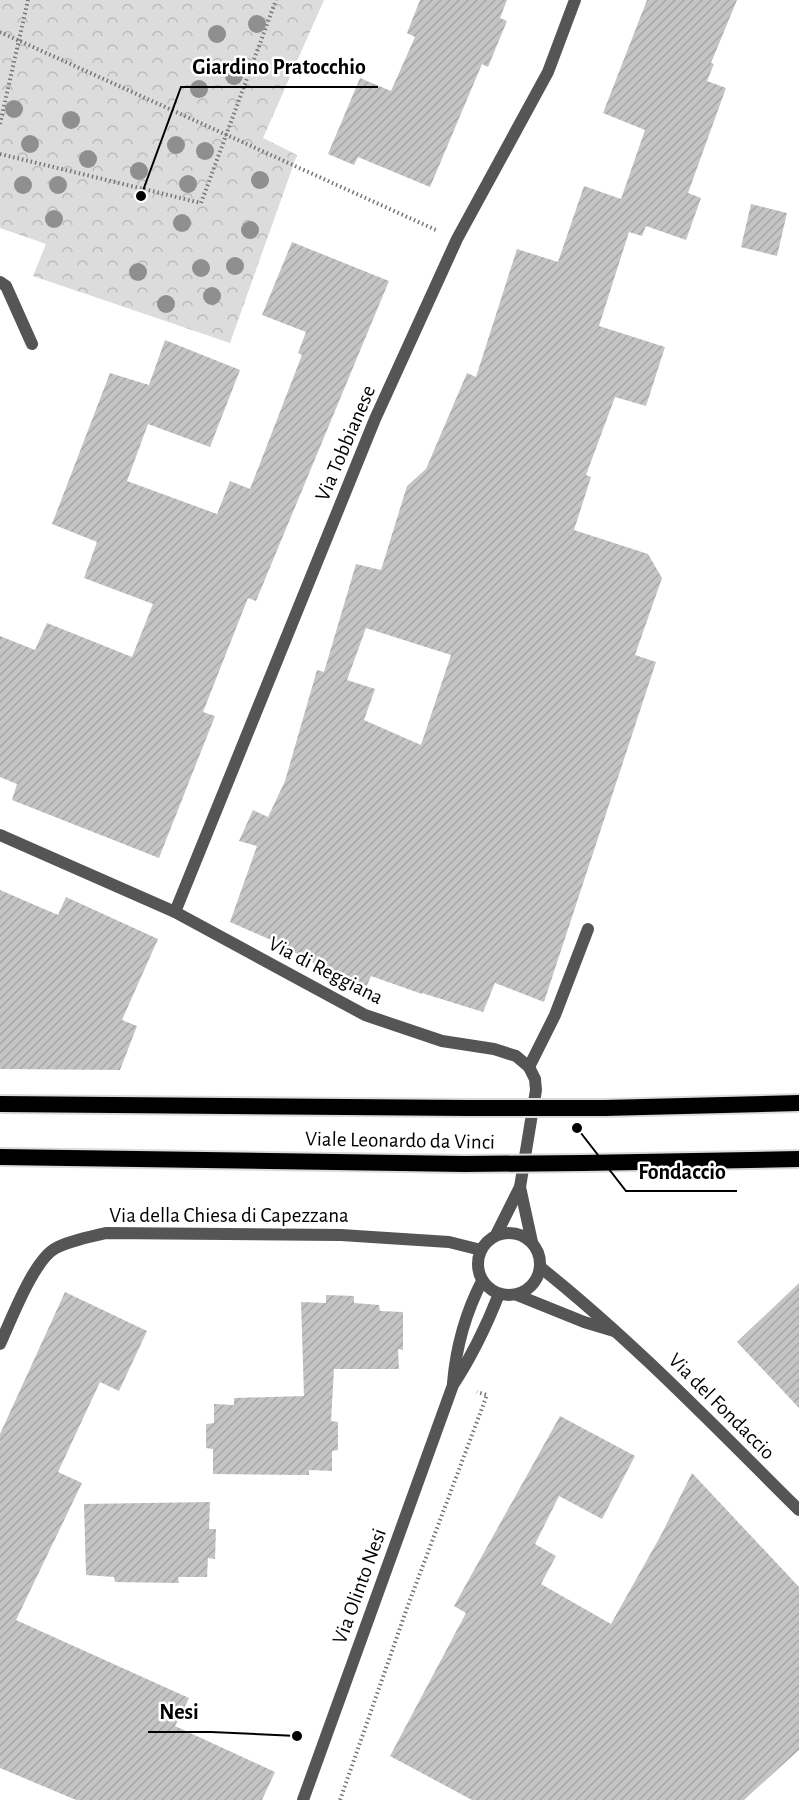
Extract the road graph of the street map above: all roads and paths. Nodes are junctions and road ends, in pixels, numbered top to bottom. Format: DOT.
graph roads {
  1 [pos="28,0"];
  2 [pos="276,0"];
  3 [pos="575,0"];
  4 [pos="0,32"];
  5 [pos="19,40"];
  6 [pos="0,124"];
  7 [pos="227,135"];
  8 [pos="0,154"];
  9 [pos="457,239"];
  10 [pos="0,282"];
  11 [pos="33,344"];
  12 [pos="0,836"];
  13 [pos="175,912"];
  14 [pos="588,929"];
  15 [pos="529,1067"];
  16 [pos="799,1103"];
  17 [pos="0,1104"];
  18 [pos="0,1157"];
  19 [pos="799,1159"];
  20 [pos="520,1187"];
  21 [pos="496,1235"];
  22 [pos="532,1242"];
  23 [pos="481,1250"];
  24 [pos="540,1267"];
  25 [pos="482,1281"];
  26 [pos="499,1294"];
  27 [pos="517,1295"];
  28 [pos="615,1331"];
  29 [pos="0,1344"];
  30 [pos="453,1385"];
  31 [pos="799,1510"];
  32 [pos="303,1800"];
  33 [pos="340,1800"];
  1 -- 5 [label="path"];
  2 -- 7 [label="path"];
  3 -- 9 [label="street, Via Tobbianese"];
  4 -- 5 [label="path"];
  5 -- 6 [label="path"];
  5 -- 7 [label="path"];
  7 -- 8 [label="path"];
  7 -- 9 [label="path"];
  9 -- 13 [label="street, Via Tobbianese"];
  10 -- 11 [label="street"];
  12 -- 13 [label="street, Via di Reggiana"];
  13 -- 15 [label="street, Via di Reggiana"];
  14 -- 15 [label="street"];
  15 -- 20 [label="street"];
  16 -- 17 [label="highway, Viale Leonardo da Vinci, bridge"];
  18 -- 19 [label="highway, Viale Leonardo da Vinci, bridge"];
  20 -- 21 [label="street"];
  20 -- 22 [label="street"];
  21 -- 22 [label="street"];
  21 -- 23 [label="street"];
  22 -- 24 [label="street"];
  23 -- 25 [label="street"];
  23 -- 29 [label="street, Via della Chiesa di Capezzana"];
  24 -- 27 [label="street"];
  24 -- 28 [label="street, Via del Fondaccio"];
  25 -- 26 [label="street"];
  25 -- 30 [label="street, Via Olinto Nesi"];
  26 -- 27 [label="street"];
  26 -- 30 [label="street, Via Olinto Nesi"];
  27 -- 28 [label="street, Via del Fondaccio"];
  28 -- 31 [label="street, Via del Fondaccio"];
  30 -- 32 [label="street, Via Olinto Nesi"];
  30 -- 33 [label="path"];
}
